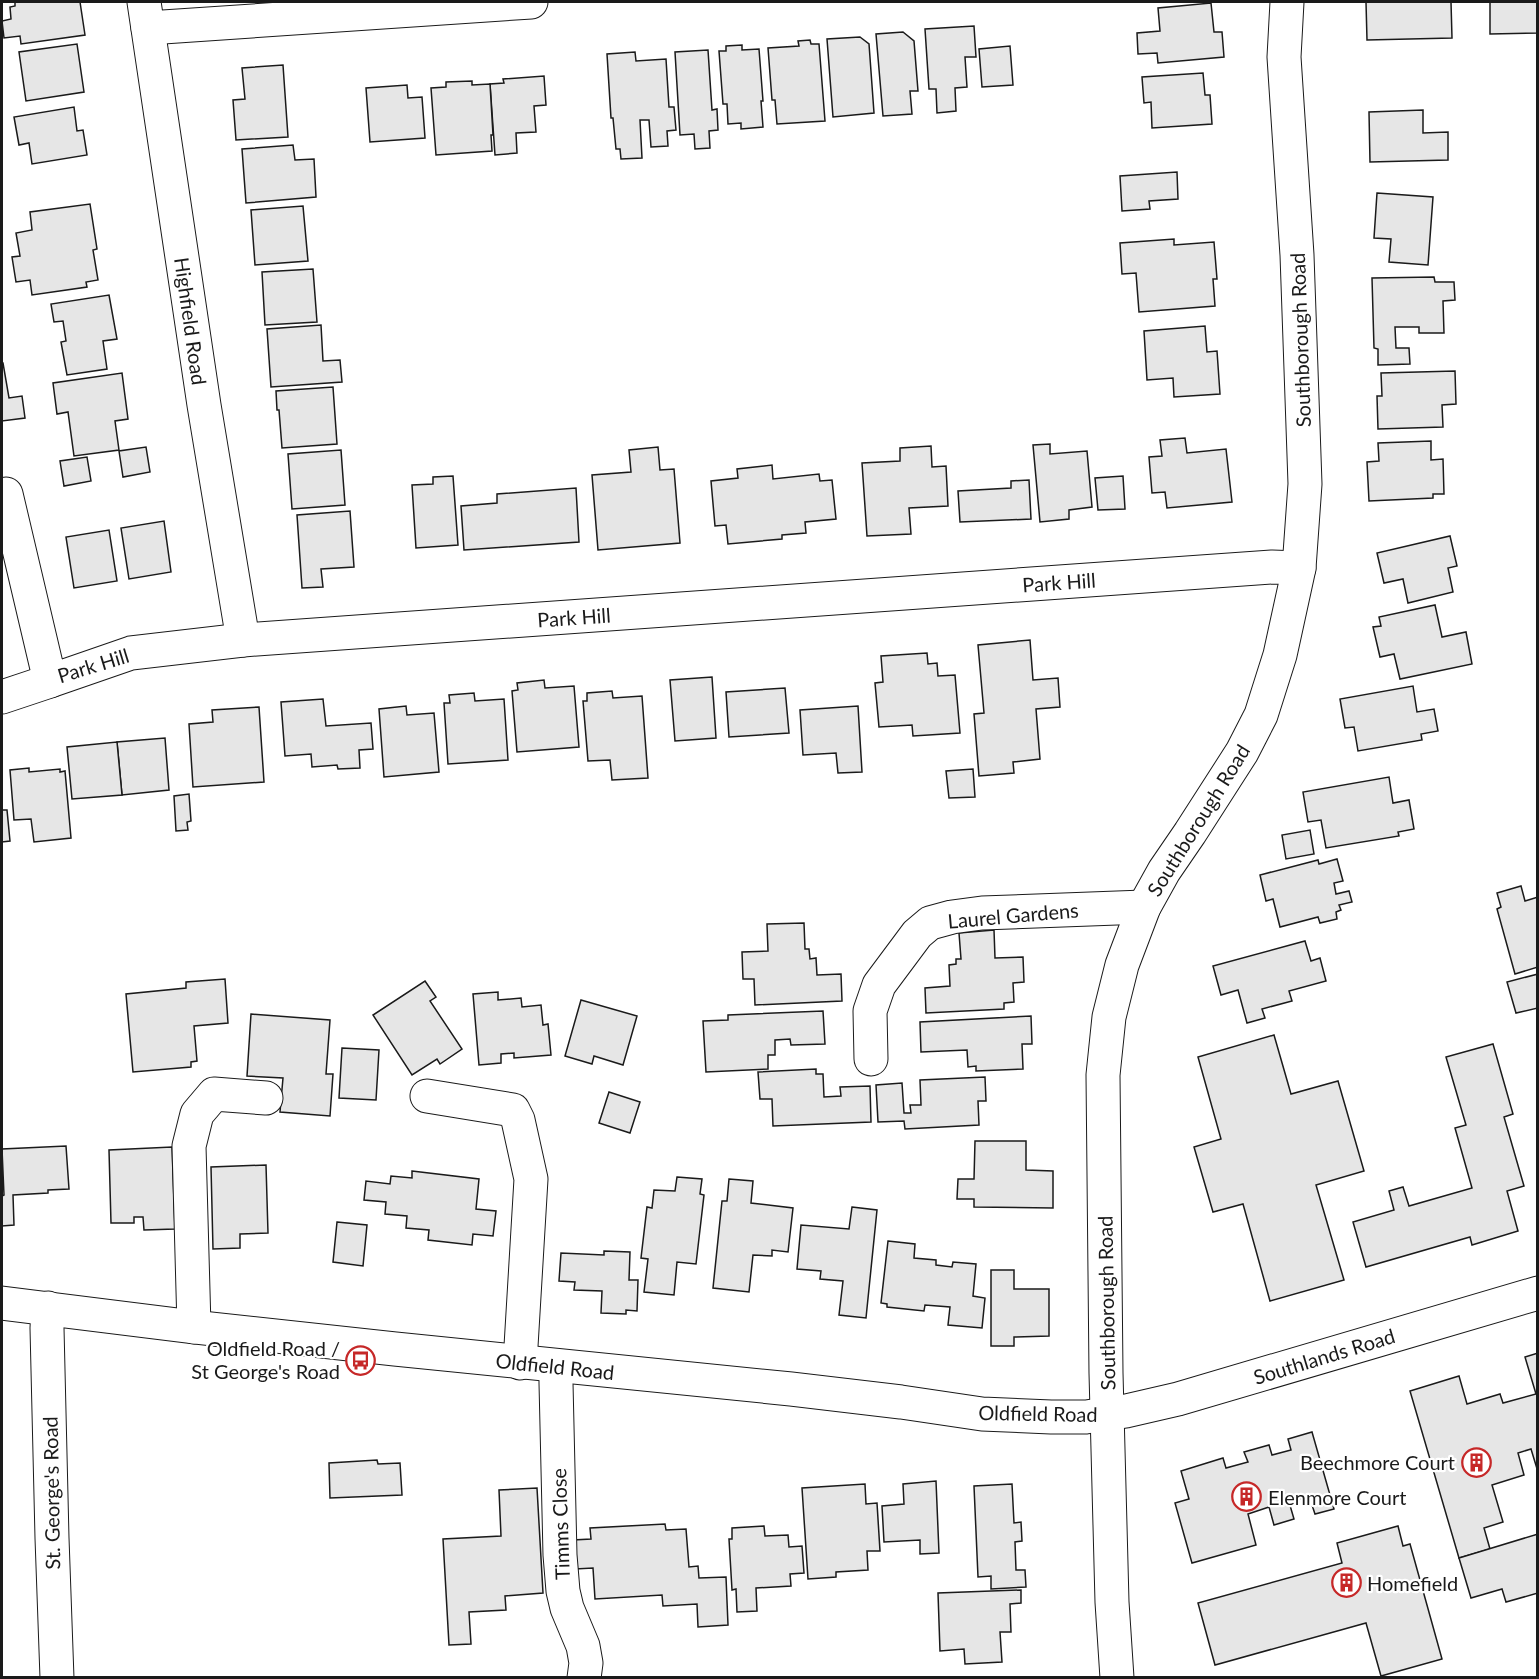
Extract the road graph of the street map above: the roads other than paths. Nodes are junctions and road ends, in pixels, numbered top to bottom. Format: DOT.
graph roads {
  1 [pos="531,2"];
  2 [pos="1287,2"];
  3 [pos="146,15"];
  4 [pos="2,495"];
  5 [pos="1299,568"];
  6 [pos="243,640"];
  7 [pos="50,681"];
  8 [pos="2,697"];
  9 [pos="1144,907"];
  10 [pos="871,1059"];
  11 [pos="427,1096"];
  12 [pos="266,1098"];
  13 [pos="1538,1293"];
  14 [pos="2,1303"];
  15 [pos="48,1308"];
  16 [pos="194,1327"];
  17 [pos="520,1363"];
  18 [pos="556,1366"];
  19 [pos="1108,1414"];
  20 [pos="57,1677"];
  21 [pos="584,1677"];
  22 [pos="1117,1677"];
  1 -- 3 [label="street"];
  2 -- 5 [label="street, Southborough Road"];
  3 -- 6 [label="street, Highfield Road"];
  4 -- 7 [label="street, Park Hill"];
  5 -- 6 [label="street, Park Hill"];
  5 -- 9 [label="street, Southborough Road"];
  6 -- 7 [label="street, Park Hill"];
  7 -- 8 [label="street"];
  9 -- 10 [label="street, Laurel Gardens"];
  9 -- 19 [label="street, Southborough Road"];
  11 -- 17 [label="street"];
  12 -- 16 [label="street"];
  13 -- 19 [label="street, Southlands Road"];
  14 -- 15 [label="street, Oldfield Road"];
  15 -- 16 [label="street, Oldfield Road"];
  15 -- 20 [label="street, St. George's Road"];
  16 -- 17 [label="street, Oldfield Road"];
  17 -- 18 [label="street, Oldfield Road"];
  18 -- 19 [label="street, Oldfield Road"];
  18 -- 21 [label="street, Timms Close"];
  19 -- 22 [label="street, Southborough Road"];
}
